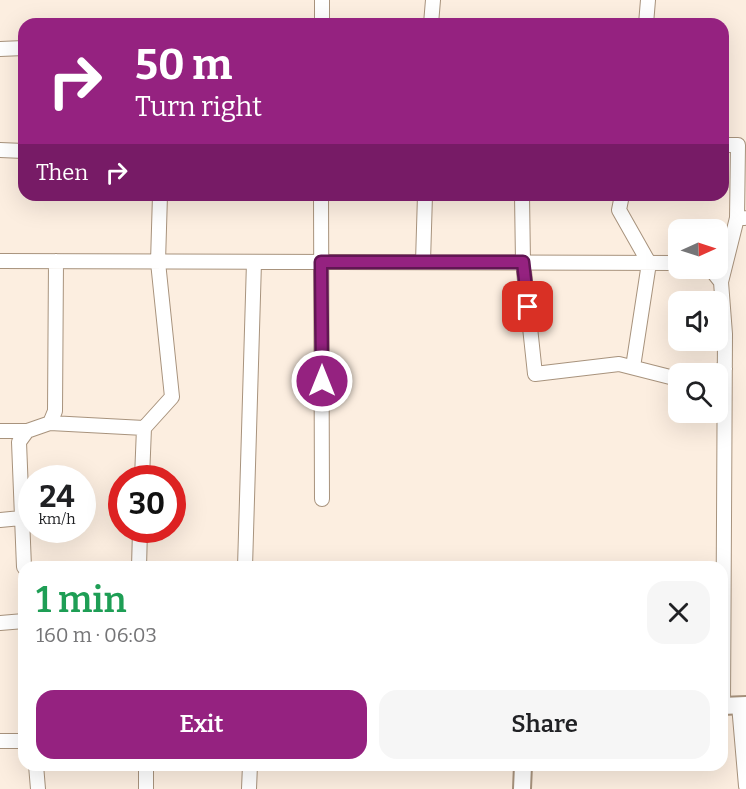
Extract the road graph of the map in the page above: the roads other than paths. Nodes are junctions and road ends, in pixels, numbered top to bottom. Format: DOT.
graph roads {
  1 [pos="322,0"];
  2 [pos="433,0"];
  3 [pos="648,0"];
  4 [pos="322,18"];
  5 [pos="432,18"];
  6 [pos="646,18"];
  7 [pos="18,48"];
  8 [pos="0,49"];
  9 [pos="729,145"];
  10 [pos="0,150"];
  11 [pos="18,151"];
  12 [pos="160,201"];
  13 [pos="321,201"];
  14 [pos="425,201"];
  15 [pos="522,201"];
  16 [pos="621,201"];
  17 [pos="742,218"];
  18 [pos="0,261"];
  19 [pos="56,261"];
  20 [pos="158,262"];
  21 [pos="254,262"];
  22 [pos="321,262"];
  23 [pos="423,262"];
  24 [pos="523,262"];
  25 [pos="649,263"];
  26 [pos="668,263"];
  27 [pos="719,279"];
  28 [pos="721,282"];
  29 [pos="725,363"];
  30 [pos="633,367"];
  31 [pos="668,376"];
  32 [pos="50,423"];
  33 [pos="726,423"];
  34 [pos="144,428"];
  35 [pos="0,431"];
  36 [pos="27,431"];
  37 [pos="20,465"];
  38 [pos="143,465"];
  39 [pos="322,499"];
  40 [pos="18,518"];
  41 [pos="0,520"];
  42 [pos="23,543"];
  43 [pos="140,543"];
  44 [pos="24,561"];
  45 [pos="140,561"];
  46 [pos="245,561"];
  47 [pos="18,622"];
  48 [pos="0,623"];
  49 [pos="732,706"];
  50 [pos="0,741"];
  51 [pos="18,741"];
  52 [pos="36,771"];
  53 [pos="146,771"];
  54 [pos="250,771"];
  55 [pos="523,771"];
  56 [pos="746,786"];
  57 [pos="38,789"];
  58 [pos="146,789"];
  59 [pos="249,789"];
  60 [pos="522,789"];
  1 -- 4 [label="street"];
  2 -- 5 [label="street"];
  3 -- 6 [label="street"];
  7 -- 8 [label="street"];
  9 -- 17 [label="street"];
  10 -- 11 [label="street"];
  12 -- 20 [label="street"];
  13 -- 22 [label="street"];
  14 -- 23 [label="street"];
  15 -- 24 [label="street"];
  16 -- 25 [label="street"];
  17 -- 28 [label="street"];
  18 -- 19 [label="street"];
  19 -- 20 [label="street"];
  19 -- 32 [label="street"];
  20 -- 21 [label="street"];
  20 -- 34 [label="street"];
  21 -- 22 [label="street"];
  21 -- 46 [label="street"];
  22 -- 23 [label="street"];
  22 -- 39 [label="street"];
  23 -- 24 [label="street"];
  24 -- 25 [label="street"];
  24 -- 30 [label="street"];
  25 -- 26 [label="street"];
  25 -- 30 [label="street"];
  27 -- 28 [label="street"];
  28 -- 29 [label="street"];
  30 -- 31 [label="street"];
  32 -- 34 [label="street"];
  32 -- 36 [label="street"];
  33 -- 49 [label="street"];
  34 -- 38 [label="street"];
  35 -- 36 [label="street"];
  36 -- 37 [label="street"];
  40 -- 41 [label="street"];
  42 -- 44 [label="street"];
  43 -- 45 [label="street"];
  47 -- 48 [label="street"];
  49 -- 56 [label="street"];
  50 -- 51 [label="street"];
  52 -- 57 [label="street"];
  53 -- 58 [label="street"];
  54 -- 59 [label="street"];
  55 -- 60 [label="street"];
}
